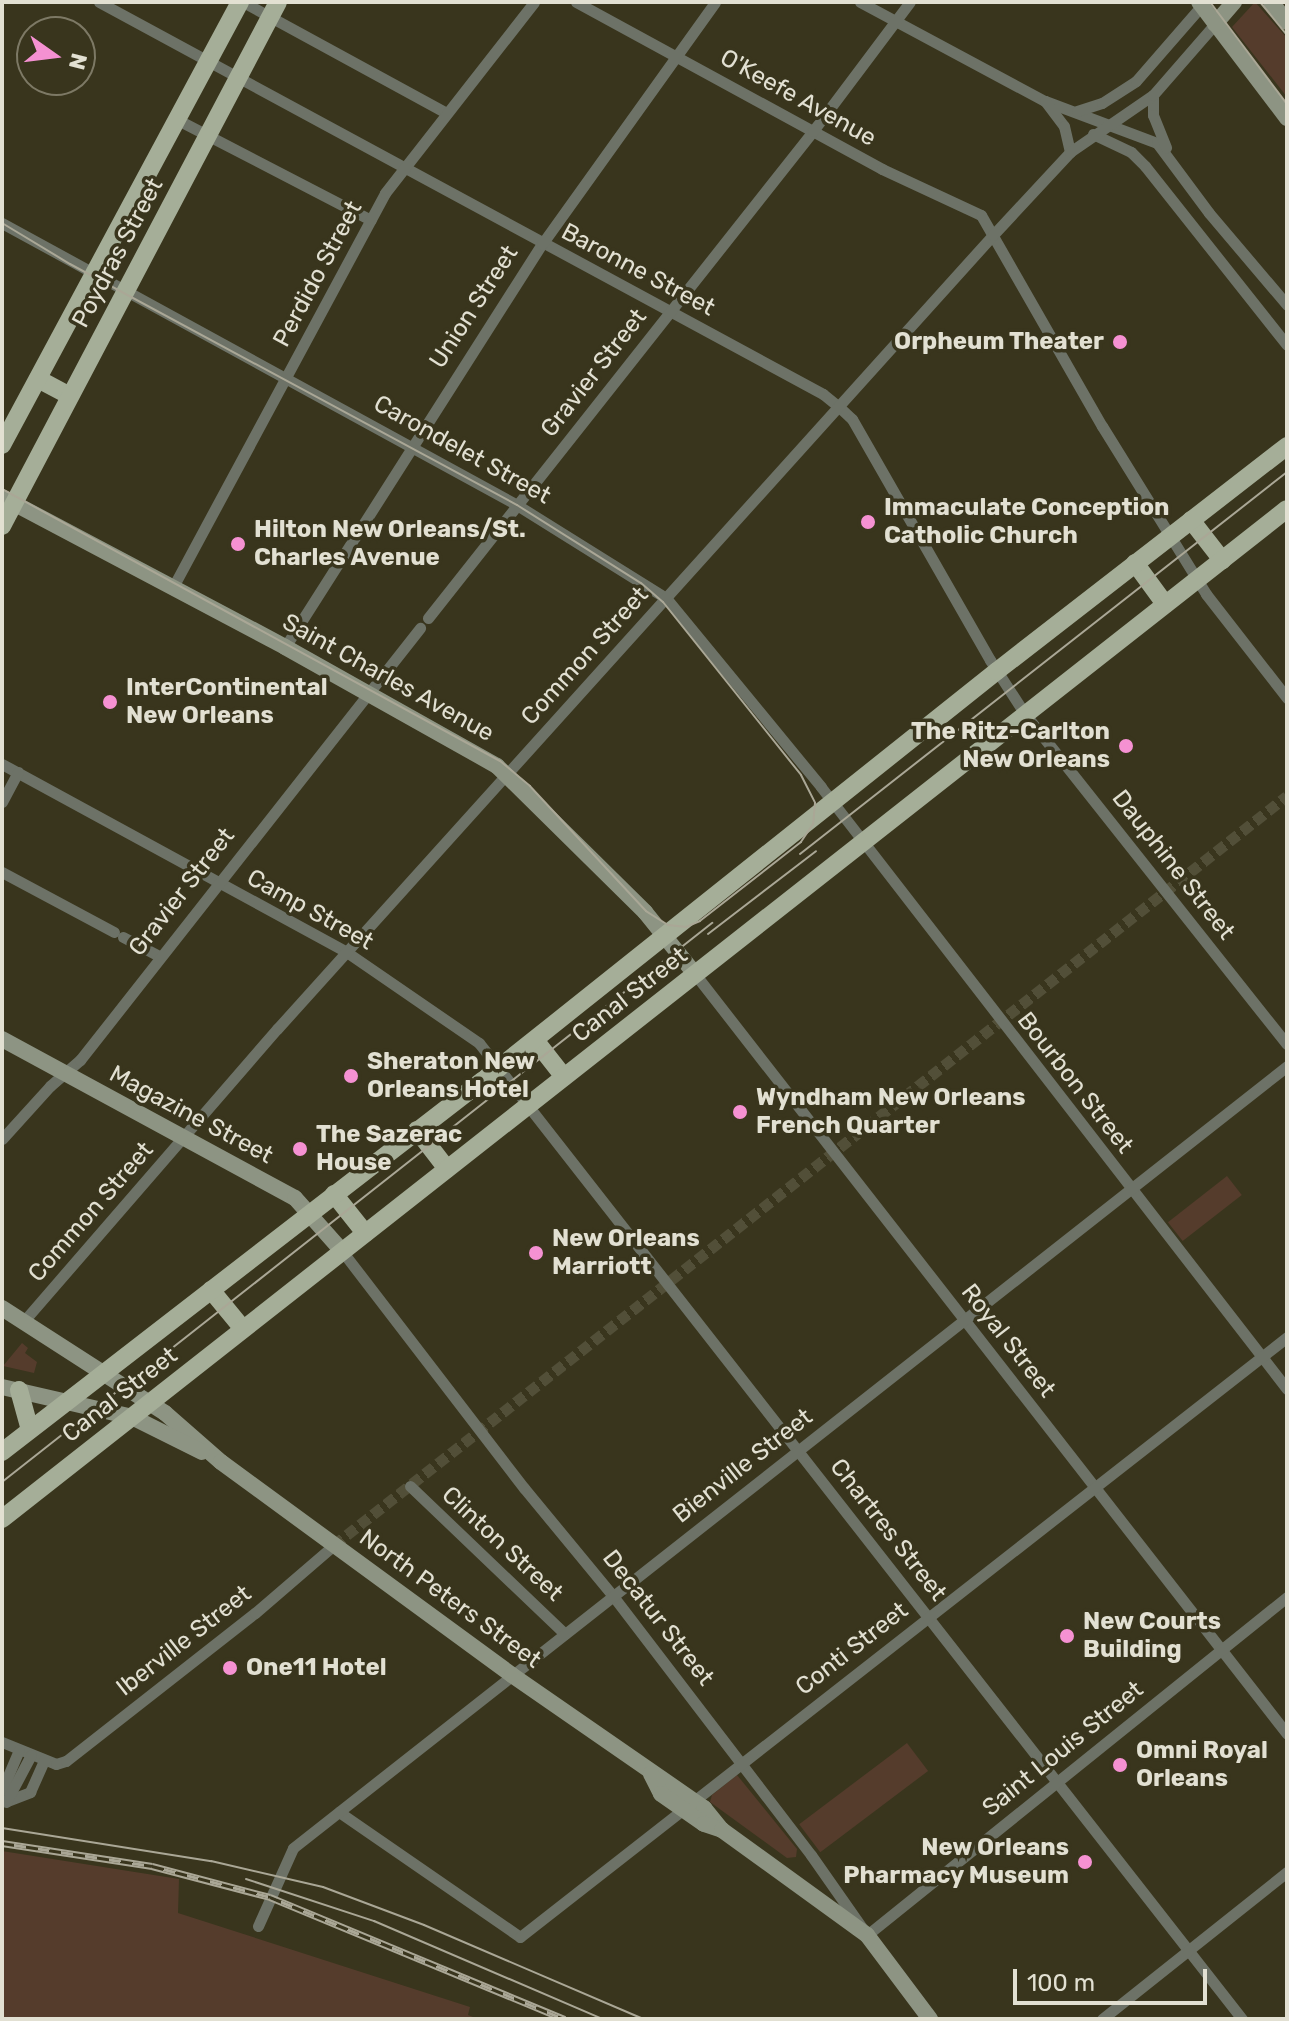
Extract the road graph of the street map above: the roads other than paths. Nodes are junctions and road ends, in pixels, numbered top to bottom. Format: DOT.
graph roads {
  1 [pos="99,2"];
  2 [pos="242,2"];
  3 [pos="534,2"];
  4 [pos="576,2"];
  5 [pos="715,2"];
  6 [pos="860,2"];
  7 [pos="910,2"];
  8 [pos="1234,2"];
  9 [pos="1271,2"];
  10 [pos="1202,3"];
  11 [pos="274,9"];
  12 [pos="895,21"];
  13 [pos="1287,22"];
  14 [pos="1215,24"];
  15 [pos="676,57"];
  16 [pos="208,62"];
  17 [pos="237,78"];
  18 [pos="1153,95"];
  19 [pos="1045,101"];
  20 [pos="1285,111"];
  21 [pos="1076,112"];
  22 [pos="447,113"];
  23 [pos="178,120"];
  24 [pos="1110,123"];
  25 [pos="813,131"];
  26 [pos="1093,134"];
  27 [pos="207,135"];
  28 [pos="1070,152"];
  29 [pos="1169,154"];
  30 [pos="402,169"];
  31 [pos="371,220"];
  32 [pos="2,223"];
  33 [pos="993,235"];
  34 [pos="542,244"];
  35 [pos="94,273"];
  36 [pos="126,291"];
  37 [pos="1287,305"];
  38 [pos="670,311"];
  39 [pos="1287,345"];
  40 [pos="38,379"];
  41 [pos="288,379"];
  42 [pos="70,396"];
  43 [pos="838,406"];
  44 [pos="2,445"];
  45 [pos="410,445"];
  46 [pos="1287,446"];
  47 [pos="8,501"];
  48 [pos="517,505"];
  49 [pos="1287,509"];
  50 [pos="1191,520"];
  51 [pos="2,526"];
  52 [pos="1170,535"];
  53 [pos="1222,560"];
  54 [pos="1135,563"];
  55 [pos="1197,579"];
  56 [pos="173,587"];
  57 [pos="666,598"];
  58 [pos="1165,604"];
  59 [pos="428,618"];
  60 [pos="420,628"];
  61 [pos="285,647"];
  62 [pos="997,671"];
  63 [pos="368,693"];
  64 [pos="1287,698"];
  65 [pos="1025,714"];
  66 [pos="2,764"];
  67 [pos="18,772"];
  68 [pos="508,775"];
  69 [pos="2,802"];
  70 [pos="832,802"];
  71 [pos="861,843"];
  72 [pos="2,872"];
  73 [pos="217,884"];
  74 [pos="665,936"];
  75 [pos="348,953"];
  76 [pos="159,956"];
  77 [pos="695,974"];
  78 [pos="2,1039"];
  79 [pos="535,1040"];
  80 [pos="1287,1044"];
  81 [pos="1287,1066"];
  82 [pos="500,1067"];
  83 [pos="65,1073"];
  84 [pos="564,1077"];
  85 [pos="529,1104"];
  86 [pos="417,1130"];
  87 [pos="185,1138"];
  88 [pos="2,1139"];
  89 [pos="447,1169"];
  90 [pos="1131,1188"];
  91 [pos="334,1194"];
  92 [pos="310,1212"];
  93 [pos="365,1233"];
  94 [pos="342,1251"];
  95 [pos="211,1290"];
  96 [pos="2,1308"];
  97 [pos="964,1320"];
  98 [pos="23,1322"];
  99 [pos="243,1329"];
  100 [pos="1287,1337"];
  101 [pos="1262,1356"];
  102 [pos="102,1374"];
  103 [pos="10,1388"];
  104 [pos="1287,1389"];
  105 [pos="66,1401"];
  106 [pos="149,1403"];
  107 [pos="132,1417"];
  108 [pos="30,1430"];
  109 [pos="798,1450"];
  110 [pos="2,1452"];
  111 [pos="221,1462"];
  112 [pos="410,1486"];
  113 [pos="1095,1488"];
  114 [pos="2,1519"];
  115 [pos="334,1545"];
  116 [pos="613,1596"];
  117 [pos="1287,1597"];
  118 [pos="929,1618"];
  119 [pos="565,1634"];
  120 [pos="1221,1649"];
  121 [pos="512,1675"];
  122 [pos="1287,1734"];
  123 [pos="2,1742"];
  124 [pos="19,1750"];
  125 [pos="31,1755"];
  126 [pos="50,1762"];
  127 [pos="739,1765"];
  128 [pos="1056,1782"];
  129 [pos="4,1798"];
  130 [pos="688,1804"];
  131 [pos="339,1812"];
  132 [pos="1287,1872"];
  133 [pos="258,1926"];
  134 [pos="867,1935"];
  135 [pos="1187,1951"];
  136 [pos="930,2019"];
  137 [pos="1102,2019"];
  138 [pos="1242,2019"];
  1 -- 16 [label="street, Baronne Street"];
  2 -- 11 [label="street"];
  2 -- 16 [label="main road, Poydras Street"];
  3 -- 22 [label="street, Perdido Street"];
  4 -- 15 [label="street, O'Keefe Avenue"];
  5 -- 15 [label="street, Union Street"];
  6 -- 12 [label="street"];
  7 -- 12 [label="street, Gravier Street"];
  8 -- 14 [label="street"];
  9 -- 13 [label="street"];
  10 -- 14 [label="street"];
  10 -- 21 [label="street"];
  11 -- 17 [label="main road, Poydras Street"];
  11 -- 22 [label="street"];
  12 -- 19 [label="street"];
  12 -- 25 [label="street, Gravier Street"];
  14 -- 18 [label="street, Common Street"];
  14 -- 20 [label="street"];
  15 -- 25 [label="street, O'Keefe Avenue"];
  15 -- 34 [label="street, Union Street"];
  16 -- 17 [label="street, Baronne Street"];
  16 -- 23 [label="main road, Poydras Street"];
  17 -- 27 [label="main road, Poydras Street"];
  17 -- 30 [label="street, Baronne Street"];
  18 -- 24 [label="street, Common Street"];
  18 -- 29 [label="street"];
  19 -- 21 [label="street"];
  19 -- 28 [label="street"];
  21 -- 24 [label="street"];
  22 -- 30 [label="street, Perdido Street"];
  23 -- 27 [label="street"];
  23 -- 35 [label="main road, Poydras Street"];
  24 -- 26 [label="street, Common Street"];
  24 -- 29 [label="street"];
  25 -- 33 [label="street, O'Keefe Avenue"];
  25 -- 38 [label="street, Gravier Street"];
  26 -- 28 [label="street, Common Street"];
  26 -- 39 [label="street"];
  27 -- 31 [label="street"];
  27 -- 36 [label="main road, Poydras Street"];
  28 -- 33 [label="street, Common Street"];
  29 -- 37 [label="street"];
  30 -- 31 [label="street, Perdido Street"];
  30 -- 34 [label="street, Baronne Street"];
  31 -- 41 [label="street, Perdido Street"];
  32 -- 35 [label="street, Carondelet Street"];
  33 -- 43 [label="street, Common Street"];
  33 -- 52 [label="street, O'Keefe Avenue"];
  34 -- 38 [label="street, Baronne Street"];
  34 -- 45 [label="street, Union Street"];
  35 -- 36 [label="street, Carondelet Street"];
  35 -- 40 [label="main road, Poydras Street"];
  36 -- 41 [label="street, Carondelet Street"];
  36 -- 42 [label="main road, Poydras Street"];
  38 -- 43 [label="street, Baronne Street"];
  38 -- 48 [label="street, Gravier Street"];
  40 -- 42 [label="main road"];
  40 -- 44 [label="main road, Poydras Street"];
  41 -- 45 [label="street, Carondelet Street"];
  41 -- 56 [label="street, Perdido Street"];
  42 -- 47 [label="main road, Poydras Street"];
  43 -- 57 [label="street, Common Street"];
  43 -- 62 [label="street, Baronne Street"];
  45 -- 48 [label="street, Carondelet Street"];
  45 -- 61 [label="street, Union Street"];
  46 -- 50 [label="main road, Canal Street"];
  47 -- 51 [label="main road, Poydras Street"];
  47 -- 56 [label="street, Saint Charles Avenue"];
  48 -- 57 [label="street, Carondelet Street"];
  48 -- 59 [label="street, Gravier Street"];
  49 -- 53 [label="main road, Canal Street"];
  50 -- 52 [label="main road, Canal Street"];
  50 -- 53 [label="main road"];
  52 -- 54 [label="main road, Canal Street"];
  52 -- 55 [label="street, O'Keefe Avenue"];
  53 -- 55 [label="main road, Canal Street"];
  54 -- 58 [label="main road"];
  54 -- 62 [label="main road, Canal Street"];
  55 -- 58 [label="main road, Canal Street"];
  55 -- 64 [label="street, O'Keefe Avenue"];
  56 -- 61 [label="street, Saint Charles Avenue"];
  57 -- 68 [label="street, Common Street"];
  57 -- 70 [label="street, Carondelet Street"];
  58 -- 65 [label="main road, Canal Street"];
  60 -- 63 [label="street, Gravier Street"];
  61 -- 63 [label="street, Saint Charles Avenue"];
  62 -- 65 [label="street, Baronne Street"];
  62 -- 70 [label="main road, Canal Street"];
  63 -- 68 [label="street, Saint Charles Avenue"];
  63 -- 73 [label="street, Gravier Street"];
  65 -- 71 [label="main road, Canal Street"];
  65 -- 80 [label="street, Dauphine Street"];
  66 -- 67 [label="street, Camp Street"];
  67 -- 69 [label="street"];
  67 -- 73 [label="street, Camp Street"];
  68 -- 74 [label="street, Saint Charles Avenue"];
  68 -- 75 [label="street, Common Street"];
  70 -- 71 [label="street, Bourbon Street"];
  70 -- 74 [label="main road, Canal Street"];
  71 -- 77 [label="main road, Canal Street"];
  71 -- 90 [label="street, Bourbon Street"];
  72 -- 76 [label="street"];
  73 -- 75 [label="street, Camp Street"];
  73 -- 76 [label="street, Gravier Street"];
  74 -- 77 [label="street, Saint Charles Avenue"];
  74 -- 79 [label="main road, Canal Street"];
  75 -- 82 [label="street, Camp Street"];
  75 -- 87 [label="street, Common Street"];
  76 -- 83 [label="street, Gravier Street"];
  77 -- 84 [label="main road, Canal Street"];
  77 -- 97 [label="street, Royal Street"];
  78 -- 83 [label="street, Magazine Street"];
  79 -- 82 [label="main road, Canal Street"];
  79 -- 84 [label="main road"];
  81 -- 90 [label="street, Bienville Street"];
  82 -- 85 [label="street, Chartres Street"];
  82 -- 86 [label="main road, Canal Street"];
  83 -- 87 [label="street, Magazine Street"];
  83 -- 88 [label="street, Gravier Street"];
  84 -- 85 [label="main road, Canal Street"];
  85 -- 89 [label="main road, Canal Street"];
  85 -- 109 [label="street, Chartres Street"];
  86 -- 89 [label="main road"];
  86 -- 91 [label="main road, Canal Street"];
  87 -- 92 [label="street, Magazine Street"];
  87 -- 98 [label="street, Common Street"];
  89 -- 93 [label="main road, Canal Street"];
  90 -- 97 [label="street, Bienville Street"];
  90 -- 101 [label="street, Bourbon Street"];
  91 -- 92 [label="main road, Canal Street"];
  91 -- 93 [label="main road"];
  92 -- 94 [label="street, Magazine Street"];
  92 -- 95 [label="main road, Canal Street"];
  93 -- 94 [label="main road, Canal Street"];
  94 -- 99 [label="main road, Canal Street"];
  94 -- 116 [label="street, Decatur Street"];
  95 -- 99 [label="main road"];
  95 -- 102 [label="main road, Canal Street"];
  96 -- 98 [label="street, North Peters Street"];
  97 -- 109 [label="street, Bienville Street"];
  97 -- 113 [label="street, Royal Street"];
  98 -- 102 [label="street, North Peters Street"];
  99 -- 106 [label="main road, Canal Street"];
  100 -- 101 [label="street, Conti Street"];
  101 -- 104 [label="street, Bourbon Street"];
  101 -- 113 [label="street, Conti Street"];
  102 -- 105 [label="main road, Canal Street"];
  102 -- 106 [label="street, North Peters Street"];
  103 -- 105 [label="street, North Peters Street"];
  103 -- 108 [label="main road"];
  105 -- 107 [label="street, North Peters Street"];
  105 -- 108 [label="main road, Canal Street"];
  106 -- 107 [label="main road, Canal Street"];
  106 -- 111 [label="street, North Peters Street"];
  107 -- 111 [label="street, North Peters Street"];
  107 -- 114 [label="main road, Canal Street"];
  108 -- 110 [label="main road, Canal Street"];
  109 -- 116 [label="street, Bienville Street"];
  109 -- 118 [label="street, Chartres Street"];
  111 -- 115 [label="street, North Peters Street"];
  112 -- 119 [label="street, Clinton Street"];
  113 -- 118 [label="street, Conti Street"];
  113 -- 120 [label="street, Royal Street"];
  115 -- 121 [label="street, North Peters Street"];
  115 -- 126 [label="street, Iberville Street"];
  116 -- 119 [label="street, Bienville Street"];
  116 -- 127 [label="street, Decatur Street"];
  117 -- 120 [label="street, Saint Louis Street"];
  118 -- 127 [label="street, Conti Street"];
  118 -- 128 [label="street, Chartres Street"];
  119 -- 121 [label="street, Bienville Street"];
  120 -- 122 [label="street, Royal Street"];
  120 -- 128 [label="street, Saint Louis Street"];
  121 -- 130 [label="street, North Peters Street"];
  121 -- 131 [label="street, Bienville Street"];
  123 -- 124 [label="street"];
  124 -- 125 [label="street"];
  124 -- 129 [label="street"];
  125 -- 126 [label="street"];
  125 -- 129 [label="street"];
  126 -- 129 [label="street"];
  127 -- 130 [label="street, Conti Street"];
  127 -- 134 [label="street, Decatur Street"];
  128 -- 134 [label="street, Saint Louis Street"];
  128 -- 135 [label="street, Chartres Street"];
  130 -- 131 [label="street, Conti Street"];
  130 -- 134 [label="street, North Peters Street"];
  131 -- 133 [label="street, Bienville Street"];
  132 -- 135 [label="street"];
  134 -- 136 [label="street, Decatur Street"];
  135 -- 137 [label="street"];
  135 -- 138 [label="street, Chartres Street"];
}
